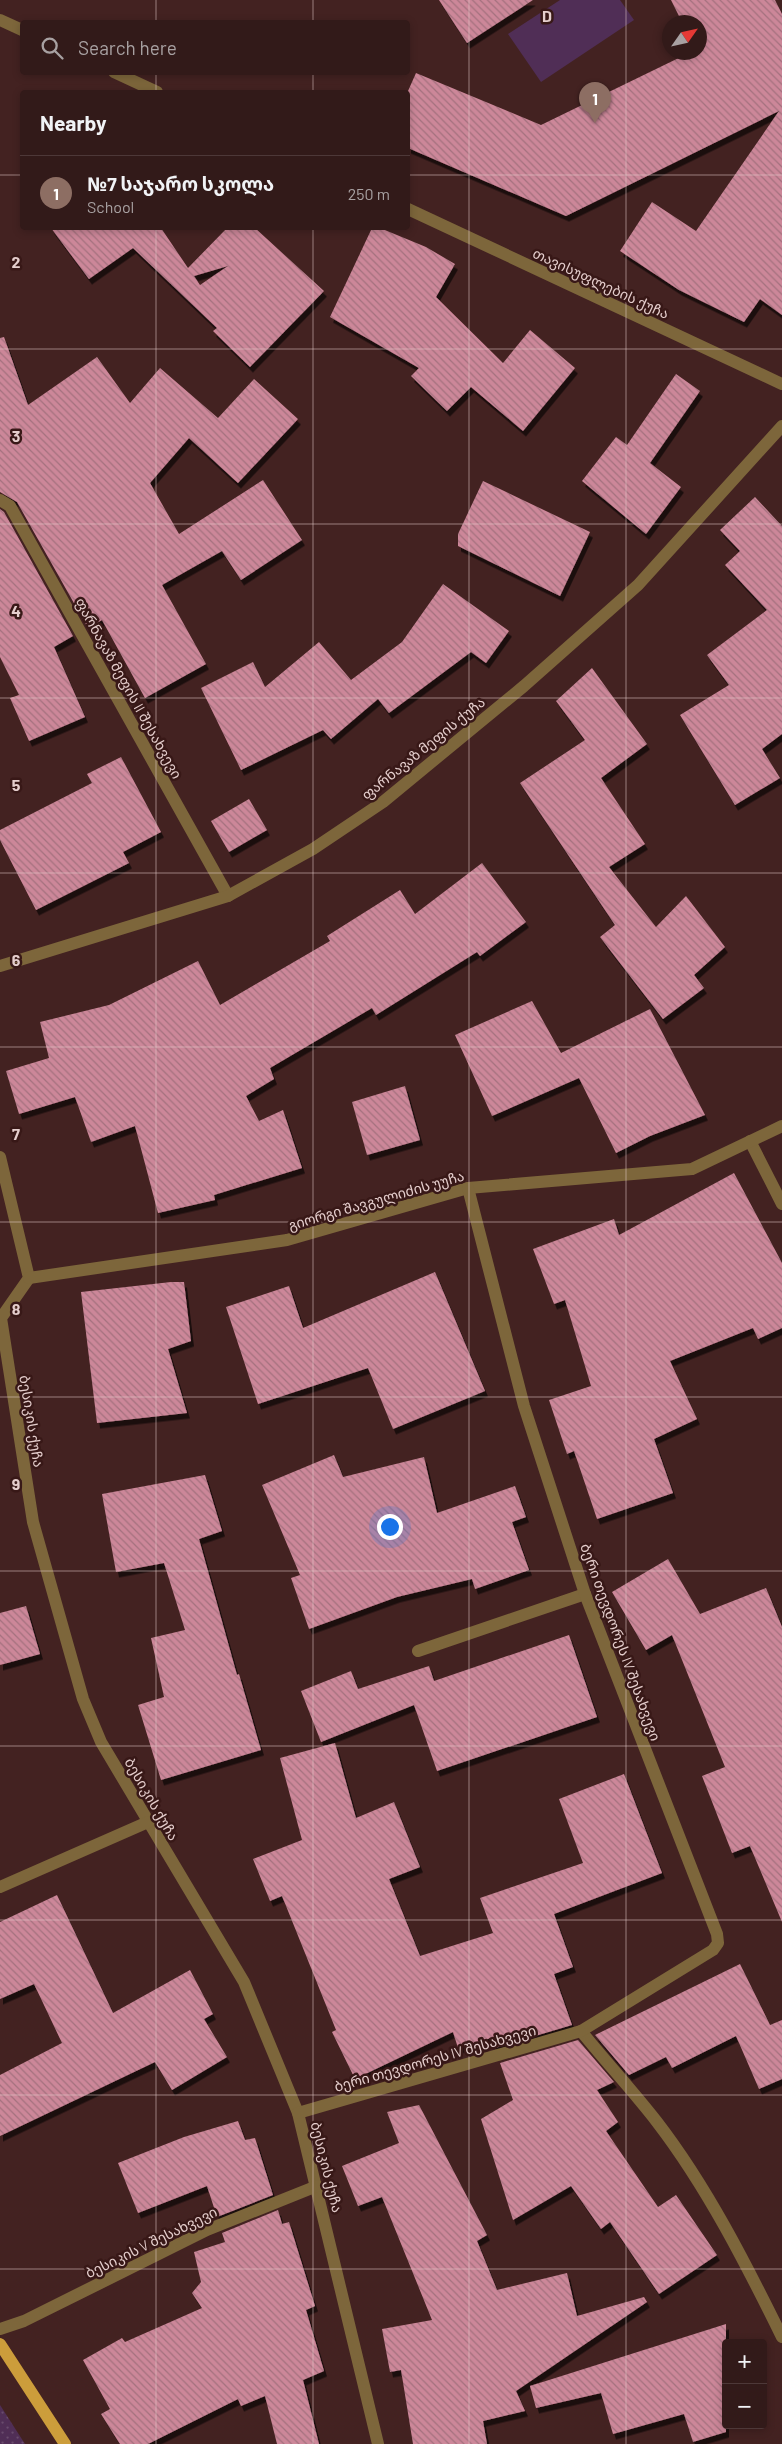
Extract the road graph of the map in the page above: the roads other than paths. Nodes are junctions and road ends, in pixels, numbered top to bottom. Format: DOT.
graph roads {
  1 [pos="0,20"];
  2 [pos="20,29"];
  3 [pos="120,75"];
  4 [pos="153,90"];
  5 [pos="410,210"];
  6 [pos="782,384"];
  7 [pos="782,426"];
  8 [pos="0,500"];
  9 [pos="228,896"];
  10 [pos="0,966"];
  11 [pos="782,1126"];
  12 [pos="750,1141"];
  13 [pos="0,1157"];
  14 [pos="468,1188"];
  15 [pos="782,1204"];
  16 [pos="29,1278"];
  17 [pos="0,1318"];
  18 [pos="585,1594"];
  19 [pos="418,1651"];
  20 [pos="148,1822"];
  21 [pos="0,1888"];
  22 [pos="581,2032"];
  23 [pos="298,2113"];
  24 [pos="317,2186"];
  25 [pos="0,2329"];
  26 [pos="782,2337"];
  27 [pos="0,2344"];
  28 [pos="65,2444"];
  29 [pos="378,2444"];
  1 -- 2 [label="street"];
  3 -- 4 [label="street"];
  5 -- 6 [label="street, თავისუფლების ქუჩა"];
  7 -- 9 [label="street, ფარნავაზ მეფის ქუჩა"];
  8 -- 9 [label="street, ფარნავაზ მეფის II შესახვევი"];
  9 -- 10 [label="street, ფარნავაზ მეფის ქუჩა"];
  11 -- 12 [label="street, გიორგი შავგულიძის უუჩა"];
  12 -- 14 [label="street, გიორგი შავგულიძის უუჩა"];
  12 -- 15 [label="street"];
  13 -- 16 [label="street"];
  14 -- 16 [label="street, გიორგი შავგულიძის უუჩა"];
  14 -- 18 [label="street, ბერი თევდორეს IV შესახვევი"];
  16 -- 17 [label="street, ბესიკის ქუჩა"];
  17 -- 20 [label="street, ბესიკის ქუჩა"];
  18 -- 19 [label="street"];
  18 -- 22 [label="street, ბერი თევდორეს IV შესახვევი"];
  20 -- 21 [label="street"];
  20 -- 23 [label="street, ბესიკის ქუჩა"];
  22 -- 23 [label="street, ბერი თევდორეს IV შესახვევი"];
  22 -- 26 [label="street"];
  23 -- 24 [label="street, ბესიკის ქუჩა"];
  24 -- 25 [label="street, ბესიკის V შესახვევი"];
  24 -- 29 [label="street, ბესიკის ქუჩა"];
  27 -- 28 [label="main road"];
}
